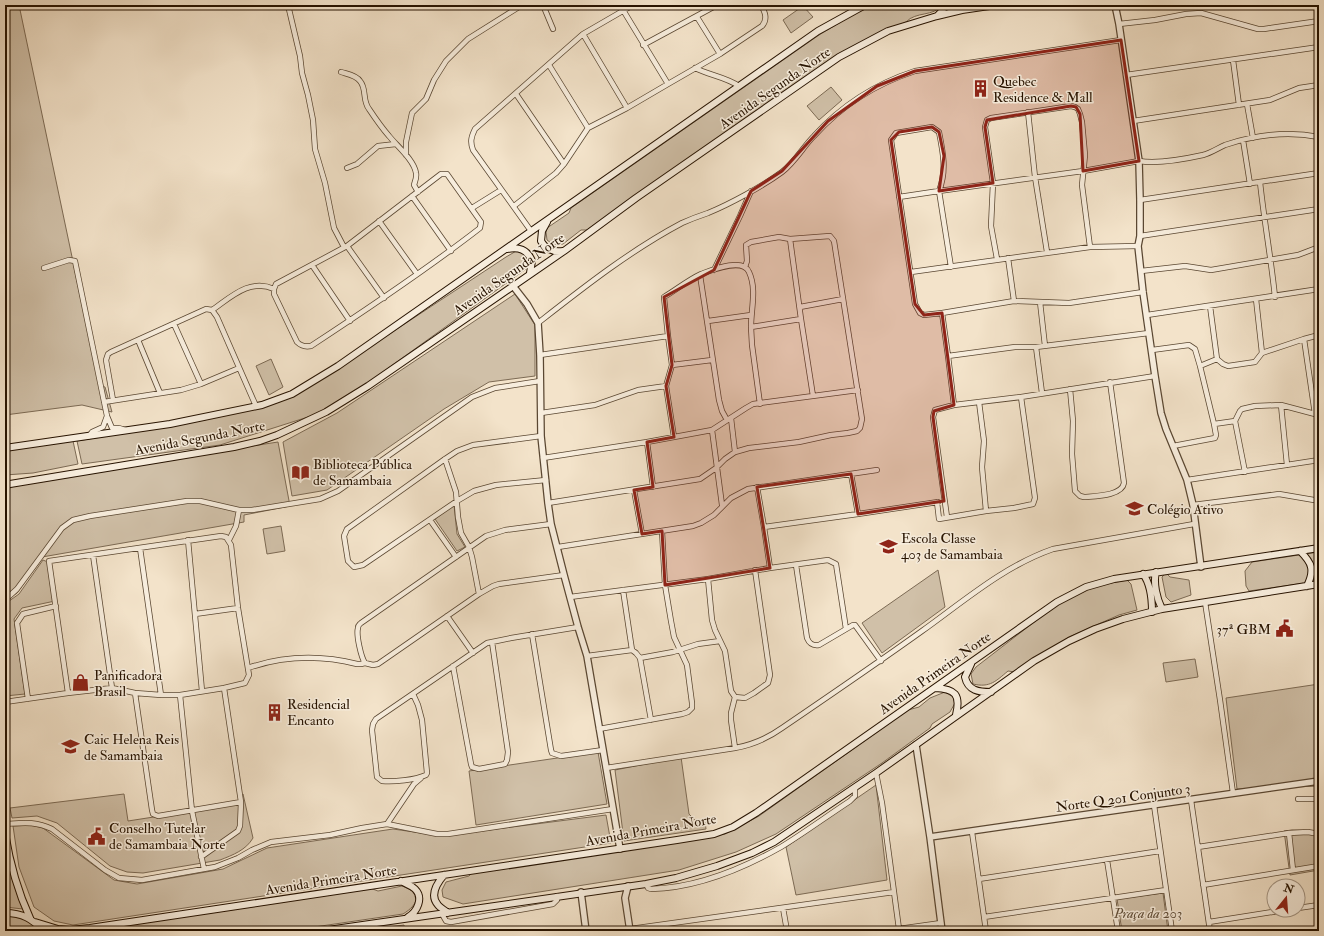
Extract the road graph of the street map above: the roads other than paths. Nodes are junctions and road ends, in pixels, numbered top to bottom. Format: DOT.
graph roads {
  1 [pos="288,5"];
  2 [pos="522,5"];
  3 [pos="544,5"];
  4 [pos="633,5"];
  5 [pos="717,5"];
  6 [pos="761,5"];
  7 [pos="865,5"];
  8 [pos="945,5"];
  9 [pos="987,5"];
  10 [pos="996,5"];
  11 [pos="1115,5"];
  12 [pos="622,10"];
  13 [pos="937,16"];
  14 [pos="697,17"];
  15 [pos="1319,21"];
  16 [pos="1119,24"];
  17 [pos="553,29"];
  18 [pos="583,34"];
  19 [pos="1121,40"];
  20 [pos="643,45"];
  21 [pos="1319,47"];
  22 [pos="720,54"];
  23 [pos="1233,60"];
  24 [pos="549,66"];
  25 [pos="695,68"];
  26 [pos="341,72"];
  27 [pos="1126,75"];
  28 [pos="668,84"];
  29 [pos="1319,85"];
  30 [pos="739,86"];
  31 [pos="516,94"];
  32 [pos="1247,104"];
  33 [pos="1239,105"];
  34 [pos="627,108"];
  35 [pos="1028,112"];
  36 [pos="1134,121"];
  37 [pos="588,128"];
  38 [pos="1319,137"];
  39 [pos="1253,138"];
  40 [pos="1244,140"];
  41 [pos="396,144"];
  42 [pos="406,155"];
  43 [pos="1139,161"];
  44 [pos="564,164"];
  45 [pos="347,168"];
  46 [pos="1083,171"];
  47 [pos="1319,173"];
  48 [pos="1035,177"];
  49 [pos="1260,182"];
  50 [pos="993,183"];
  51 [pos="1250,184"];
  52 [pos="501,190"];
  53 [pos="751,191"];
  54 [pos="940,191"];
  55 [pos="418,192"];
  56 [pos="412,196"];
  57 [pos="899,197"];
  58 [pos="1140,200"];
  59 [pos="514,206"];
  60 [pos="472,208"];
  61 [pos="1319,209"];
  62 [pos="1264,217"];
  63 [pos="380,221"];
  64 [pos="547,221"];
  65 [pos="532,231"];
  66 [pos="1140,236"];
  67 [pos="790,239"];
  68 [pos="1138,246"];
  69 [pos="345,247"];
  70 [pos="1090,247"];
  71 [pos="1319,247"];
  72 [pos="505,250"];
  73 [pos="451,251"];
  74 [pos="564,251"];
  75 [pos="1047,252"];
  76 [pos="1008,258"];
  77 [pos="996,259"];
  78 [pos="1271,260"];
  79 [pos="312,265"];
  80 [pos="745,267"];
  81 [pos="951,267"];
  82 [pos="44,268"];
  83 [pos="714,270"];
  84 [pos="912,272"];
  85 [pos="1141,272"];
  86 [pos="417,274"];
  87 [pos="530,274"];
  88 [pos="700,275"];
  89 [pos="514,286"];
  90 [pos="274,289"];
  91 [pos="1319,290"];
  92 [pos="1143,292"];
  93 [pos="1274,297"];
  94 [pos="384,298"];
  95 [pos="843,299"];
  96 [pos="1256,299"];
  97 [pos="1014,302"];
  98 [pos="1040,302"];
  99 [pos="1210,306"];
  100 [pos="800,307"];
  101 [pos="212,310"];
  102 [pos="942,313"];
  103 [pos="751,315"];
  104 [pos="1147,315"];
  105 [pos="801,319"];
  106 [pos="350,321"];
  107 [pos="708,321"];
  108 [pos="538,323"];
  109 [pos="174,324"];
  110 [pos="752,327"];
  111 [pos="1149,333"];
  112 [pos="1319,335"];
  113 [pos="668,336"];
  114 [pos="1304,339"];
  115 [pos="138,340"];
  116 [pos="1045,346"];
  117 [pos="1036,347"];
  118 [pos="1152,350"];
  119 [pos="1262,353"];
  120 [pos="540,355"];
  121 [pos="948,356"];
  122 [pos="1217,359"];
  123 [pos="712,360"];
  124 [pos="672,365"];
  125 [pos="1200,366"];
  126 [pos="239,368"];
  127 [pos="1155,376"];
  128 [pos="540,381"];
  129 [pos="1110,382"];
  130 [pos="201,384"];
  131 [pos="666,386"];
  132 [pos="1070,389"];
  133 [pos="858,390"];
  134 [pos="160,393"];
  135 [pos="1042,393"];
  136 [pos="813,396"];
  137 [pos="1021,397"];
  138 [pos="113,400"];
  139 [pos="104,402"];
  140 [pos="979,402"];
  141 [pos="760,404"];
  142 [pos="954,405"];
  143 [pos="1281,405"];
  144 [pos="256,406"];
  145 [pos="541,413"];
  146 [pos="1317,414"];
  147 [pos="107,416"];
  148 [pos="729,419"];
  149 [pos="1235,421"];
  150 [pos="1214,424"];
  151 [pos="712,430"];
  152 [pos="126,431"];
  153 [pos="89,436"];
  154 [pos="541,436"];
  155 [pos="674,437"];
  156 [pos="647,442"];
  157 [pos="1173,446"];
  158 [pos="5,448"];
  159 [pos="735,452"];
  160 [pos="543,458"];
  161 [pos="445,459"];
  162 [pos="1319,460"];
  163 [pos="1287,465"];
  164 [pos="716,468"];
  165 [pos="878,470"];
  166 [pos="1245,472"];
  167 [pos="851,474"];
  168 [pos="546,480"];
  169 [pos="1187,480"];
  170 [pos="5,486"];
  171 [pos="653,487"];
  172 [pos="757,487"];
  173 [pos="634,490"];
  174 [pos="1319,500"];
  175 [pos="457,501"];
  176 [pos="944,501"];
  177 [pos="937,502"];
  178 [pos="548,503"];
  179 [pos="1192,505"];
  180 [pos="722,506"];
  181 [pos="239,510"];
  182 [pos="986,511"];
  183 [pos="858,514"];
  184 [pos="947,517"];
  185 [pos="430,520"];
  186 [pos="551,524"];
  187 [pos="1194,524"];
  188 [pos="764,527"];
  189 [pos="662,531"];
  190 [pos="642,534"];
  191 [pos="188,540"];
  192 [pos="229,540"];
  193 [pos="469,547"];
  194 [pos="558,547"];
  195 [pos="140,548"];
  196 [pos="1319,548"];
  197 [pos="1300,551"];
  198 [pos="93,554"];
  199 [pos="41,555"];
  200 [pos="456,557"];
  201 [pos="49,561"];
  202 [pos="796,565"];
  203 [pos="1201,567"];
  204 [pos="770,568"];
  205 [pos="755,570"];
  206 [pos="1156,572"];
  207 [pos="1143,574"];
  208 [pos="564,575"];
  209 [pos="708,579"];
  210 [pos="1319,584"];
  211 [pos="666,585"];
  212 [pos="1307,586"];
  213 [pos="622,590"];
  214 [pos="479,594"];
  215 [pos="570,597"];
  216 [pos="5,600"];
  217 [pos="1205,602"];
  218 [pos="56,606"];
  219 [pos="238,608"];
  220 [pos="1162,609"];
  221 [pos="1152,612"];
  222 [pos="195,614"];
  223 [pos="447,616"];
  224 [pos="578,627"];
  225 [pos="846,629"];
  226 [pos="532,634"];
  227 [pos="720,641"];
  228 [pos="492,642"];
  229 [pos="632,650"];
  230 [pos="680,650"];
  231 [pos="473,653"];
  232 [pos="587,656"];
  233 [pos="640,658"];
  234 [pos="882,661"];
  235 [pos="971,662"];
  236 [pos="365,663"];
  237 [pos="453,666"];
  238 [pos="248,668"];
  239 [pos="112,688"];
  240 [pos="224,688"];
  241 [pos="935,688"];
  242 [pos="202,691"];
  243 [pos="992,692"];
  244 [pos="68,693"];
  245 [pos="135,693"];
  246 [pos="413,694"];
  247 [pos="180,695"];
  248 [pos="161,696"];
  249 [pos="735,697"];
  250 [pos="28,699"];
  251 [pos="5,702"];
  252 [pos="956,715"];
  253 [pos="651,720"];
  254 [pos="599,729"];
  255 [pos="916,745"];
  256 [pos="735,748"];
  257 [pos="603,750"];
  258 [pos="606,768"];
  259 [pos="876,773"];
  260 [pos="423,776"];
  261 [pos="1319,781"];
  262 [pos="855,787"];
  263 [pos="1233,793"];
  264 [pos="1298,799"];
  265 [pos="1319,799"];
  266 [pos="1191,800"];
  267 [pos="241,802"];
  268 [pos="1154,806"];
  269 [pos="613,809"];
  270 [pos="192,811"];
  271 [pos="5,824"];
  272 [pos="387,824"];
  273 [pos="972,832"];
  274 [pos="5,833"];
  275 [pos="1289,833"];
  276 [pos="1319,834"];
  277 [pos="930,837"];
  278 [pos="1198,847"];
  279 [pos="620,849"];
  280 [pos="1160,851"];
  281 [pos="201,857"];
  282 [pos="1107,860"];
  283 [pos="1319,866"];
  284 [pos="204,869"];
  285 [pos="1293,870"];
  286 [pos="444,874"];
  287 [pos="979,879"];
  288 [pos="401,881"];
  289 [pos="646,884"];
  290 [pos="1204,884"];
  291 [pos="628,886"];
  292 [pos="617,888"];
  293 [pos="1166,890"];
  294 [pos="581,892"];
  295 [pos="894,892"];
  296 [pos="557,896"];
  297 [pos="625,898"];
  298 [pos="1112,898"];
  299 [pos="1319,905"];
  300 [pos="1306,907"];
  301 [pos="783,908"];
  302 [pos="5,913"];
  303 [pos="445,913"];
  304 [pos="1266,913"];
  305 [pos="984,916"];
  306 [pos="407,918"];
  307 [pos="33,920"];
  308 [pos="1209,922"];
  309 [pos="941,923"];
  310 [pos="361,928"];
  311 [pos="349,929"];
  312 [pos="899,929"];
  313 [pos="630,930"];
  314 [pos="44,931"];
  315 [pos="321,931"];
  316 [pos="586,931"];
  317 [pos="787,931"];
  318 [pos="884,931"];
  319 [pos="942,931"];
  320 [pos="986,931"];
  321 [pos="1118,931"];
  322 [pos="1172,931"];
  323 [pos="1210,931"];
  1 -- 69 [label="street"];
  2 -- 42 [label="street"];
  3 -- 17 [label="street"];
  4 -- 12 [label="street"];
  5 -- 14 [label="street"];
  6 -- 22 [label="street"];
  7 -- 30 [label="main road, Avenida Segunda Norte"];
  8 -- 13 [label="main road"];
  9 -- 10 [label="main road, Avenida Segunda Norte"];
  9 -- 13 [label="main road, Avenida Segunda Norte"];
  11 -- 16 [label="street"];
  12 -- 18 [label="street"];
  12 -- 20 [label="street"];
  13 -- 74 [label="main road, Avenida Segunda Norte"];
  14 -- 20 [label="street"];
  14 -- 22 [label="street"];
  15 -- 16 [label="street"];
  16 -- 19 [label="street"];
  18 -- 24 [label="street"];
  18 -- 34 [label="street"];
  19 -- 27 [label="street"];
  19 -- 53 [label="street"];
  20 -- 28 [label="street"];
  21 -- 23 [label="street"];
  22 -- 25 [label="street"];
  23 -- 27 [label="street"];
  23 -- 33 [label="street"];
  24 -- 31 [label="street"];
  24 -- 37 [label="street"];
  25 -- 28 [label="street"];
  25 -- 30 [label="street"];
  26 -- 41 [label="street"];
  27 -- 36 [label="street"];
  28 -- 34 [label="street"];
  29 -- 32 [label="street"];
  30 -- 64 [label="main road, Avenida Segunda Norte"];
  31 -- 44 [label="street"];
  31 -- 52 [label="street"];
  32 -- 33 [label="street"];
  32 -- 39 [label="street"];
  33 -- 36 [label="street"];
  34 -- 37 [label="street"];
  35 -- 46 [label="street"];
  35 -- 48 [label="street"];
  35 -- 50 [label="street"];
  36 -- 43 [label="street"];
  37 -- 44 [label="street"];
  38 -- 39 [label="street"];
  39 -- 40 [label="street"];
  40 -- 43 [label="street"];
  40 -- 51 [label="street"];
  41 -- 42 [label="street"];
  41 -- 45 [label="street"];
  42 -- 55 [label="street"];
  43 -- 46 [label="street"];
  43 -- 58 [label="street"];
  44 -- 59 [label="street"];
  46 -- 48 [label="street"];
  46 -- 70 [label="street"];
  47 -- 49 [label="street"];
  48 -- 50 [label="street"];
  48 -- 75 [label="street"];
  49 -- 51 [label="street"];
  49 -- 62 [label="street"];
  50 -- 54 [label="street"];
  50 -- 77 [label="street"];
  51 -- 58 [label="street"];
  52 -- 59 [label="street"];
  52 -- 60 [label="street"];
  53 -- 83 [label="street"];
  53 -- 108 [label="street"];
  54 -- 57 [label="street"];
  54 -- 57 [label="street"];
  54 -- 81 [label="street"];
  55 -- 56 [label="street"];
  55 -- 60 [label="street"];
  56 -- 63 [label="street"];
  56 -- 73 [label="street"];
  57 -- 84 [label="street"];
  58 -- 66 [label="street"];
  59 -- 65 [label="street"];
  60 -- 73 [label="street"];
  61 -- 62 [label="street"];
  62 -- 66 [label="street"];
  62 -- 78 [label="street"];
  63 -- 69 [label="street"];
  63 -- 86 [label="street"];
  64 -- 65 [label="main road, Avenida Segunda Norte"];
  64 -- 74 [label="main road"];
  65 -- 72 [label="main road, Avenida Segunda Norte"];
  66 -- 68 [label="street"];
  67 -- 80 [label="street"];
  67 -- 95 [label="street"];
  67 -- 100 [label="street"];
  68 -- 70 [label="street"];
  68 -- 85 [label="street"];
  69 -- 79 [label="street"];
  69 -- 94 [label="street"];
  70 -- 75 [label="street"];
  71 -- 78 [label="street"];
  72 -- 87 [label="main road"];
  72 -- 144 [label="main road, Avenida Segunda Norte"];
  73 -- 86 [label="street"];
  74 -- 87 [label="main road, Avenida Segunda Norte"];
  75 -- 76 [label="street"];
  76 -- 77 [label="street"];
  76 -- 97 [label="street"];
  77 -- 81 [label="street"];
  78 -- 85 [label="street"];
  78 -- 93 [label="street"];
  79 -- 90 [label="street"];
  79 -- 106 [label="street"];
  80 -- 83 [label="street"];
  80 -- 103 [label="street"];
  81 -- 84 [label="street"];
  82 -- 139 [label="street"];
  83 -- 88 [label="street"];
  84 -- 102 [label="street"];
  85 -- 92 [label="street"];
  86 -- 94 [label="street"];
  87 -- 89 [label="main road, Avenida Segunda Norte"];
  88 -- 107 [label="street"];
  88 -- 113 [label="street"];
  89 -- 108 [label="street"];
  89 -- 170 [label="main road, Avenida Segunda Norte"];
  90 -- 101 [label="street"];
  90 -- 106 [label="street"];
  91 -- 93 [label="street"];
  92 -- 98 [label="street"];
  92 -- 104 [label="street"];
  93 -- 96 [label="street"];
  94 -- 106 [label="street"];
  95 -- 100 [label="street"];
  95 -- 133 [label="street"];
  96 -- 99 [label="street"];
  96 -- 119 [label="street"];
  97 -- 98 [label="street"];
  97 -- 102 [label="street"];
  98 -- 116 [label="street"];
  99 -- 104 [label="street"];
  99 -- 122 [label="street"];
  100 -- 105 [label="street"];
  101 -- 109 [label="street"];
  101 -- 126 [label="street"];
  102 -- 121 [label="street"];
  103 -- 107 [label="street"];
  103 -- 110 [label="street"];
  104 -- 111 [label="street"];
  105 -- 110 [label="street"];
  105 -- 136 [label="street"];
  107 -- 123 [label="street"];
  108 -- 120 [label="street"];
  109 -- 115 [label="street"];
  109 -- 130 [label="street"];
  110 -- 141 [label="street"];
  111 -- 116 [label="street"];
  111 -- 118 [label="street"];
  112 -- 114 [label="street"];
  113 -- 120 [label="street"];
  113 -- 124 [label="street"];
  114 -- 119 [label="street"];
  114 -- 146 [label="street"];
  115 -- 134 [label="street"];
  115 -- 138 [label="street"];
  116 -- 117 [label="street"];
  117 -- 121 [label="street"];
  117 -- 135 [label="street"];
  118 -- 125 [label="street"];
  118 -- 127 [label="street"];
  119 -- 122 [label="street"];
  120 -- 128 [label="street"];
  121 -- 142 [label="street"];
  122 -- 125 [label="street"];
  123 -- 124 [label="street"];
  123 -- 148 [label="street"];
  124 -- 131 [label="street"];
  125 -- 150 [label="street"];
  126 -- 130 [label="street"];
  126 -- 144 [label="street"];
  127 -- 129 [label="street"];
  127 -- 157 [label="street"];
  128 -- 145 [label="street"];
  128 -- 181 [label="street"];
  129 -- 132 [label="street"];
  129 -- 132 [label="street"];
  130 -- 134 [label="street"];
  131 -- 145 [label="street"];
  131 -- 155 [label="street"];
  132 -- 135 [label="street"];
  133 -- 136 [label="street"];
  133 -- 159 [label="street"];
  134 -- 138 [label="street"];
  135 -- 137 [label="street"];
  136 -- 141 [label="street"];
  137 -- 140 [label="street"];
  137 -- 182 [label="street"];
  138 -- 139 [label="street"];
  139 -- 147 [label="street"];
  140 -- 142 [label="street"];
  140 -- 182 [label="street"];
  141 -- 148 [label="street"];
  142 -- 176 [label="street"];
  143 -- 146 [label="street"];
  143 -- 149 [label="street"];
  143 -- 163 [label="street"];
  144 -- 152 [label="main road, Avenida Segunda Norte"];
  145 -- 154 [label="street"];
  147 -- 152 [label="street"];
  147 -- 153 [label="street"];
  148 -- 151 [label="street"];
  148 -- 159 [label="street"];
  149 -- 150 [label="street"];
  149 -- 166 [label="street"];
  150 -- 157 [label="street"];
  151 -- 155 [label="street"];
  151 -- 164 [label="street"];
  152 -- 153 [label="main road, Avenida Segunda Norte"];
  153 -- 158 [label="main road, Avenida Segunda Norte"];
  154 -- 160 [label="street"];
  154 -- 161 [label="street"];
  155 -- 156 [label="street"];
  156 -- 160 [label="street"];
  156 -- 171 [label="street"];
  157 -- 169 [label="street"];
  159 -- 164 [label="street"];
  160 -- 168 [label="street"];
  161 -- 175 [label="street"];
  161 -- 185 [label="street"];
  162 -- 163 [label="street"];
  163 -- 166 [label="street"];
  164 -- 171 [label="street"];
  164 -- 180 [label="street"];
  165 -- 167 [label="street"];
  166 -- 169 [label="street"];
  167 -- 172 [label="street"];
  167 -- 183 [label="street"];
  168 -- 175 [label="street"];
  168 -- 178 [label="street"];
  169 -- 179 [label="street"];
  171 -- 173 [label="street"];
  172 -- 180 [label="street"];
  172 -- 188 [label="street"];
  173 -- 178 [label="street"];
  173 -- 190 [label="street"];
  174 -- 179 [label="street"];
  175 -- 185 [label="street"];
  175 -- 193 [label="street"];
  176 -- 177 [label="street"];
  176 -- 184 [label="street"];
  177 -- 183 [label="street"];
  177 -- 184 [label="street"];
  178 -- 186 [label="street"];
  179 -- 187 [label="street"];
  180 -- 189 [label="street"];
  181 -- 192 [label="street"];
  181 -- 199 [label="street"];
  182 -- 184 [label="street"];
  183 -- 188 [label="street"];
  185 -- 200 [label="street"];
  186 -- 193 [label="street"];
  186 -- 194 [label="street"];
  187 -- 203 [label="street"];
  187 -- 234 [label="street"];
  188 -- 204 [label="street"];
  189 -- 190 [label="street"];
  189 -- 211 [label="street"];
  190 -- 194 [label="street"];
  191 -- 192 [label="street"];
  191 -- 195 [label="street"];
  191 -- 222 [label="street"];
  192 -- 219 [label="street"];
  193 -- 200 [label="street"];
  193 -- 214 [label="street"];
  194 -- 208 [label="street"];
  195 -- 198 [label="street"];
  195 -- 248 [label="street"];
  196 -- 197 [label="main road, Avenida Primeira Norte"];
  197 -- 203 [label="main road, Avenida Primeira Norte"];
  197 -- 212 [label="main road"];
  198 -- 201 [label="street"];
  198 -- 239 [label="street"];
  199 -- 201 [label="street"];
  199 -- 216 [label="street"];
  200 -- 236 [label="street"];
  201 -- 218 [label="street"];
  202 -- 204 [label="street"];
  202 -- 225 [label="street"];
  202 -- 225 [label="street"];
  203 -- 206 [label="main road, Avenida Primeira Norte"];
  204 -- 205 [label="street"];
  205 -- 209 [label="street"];
  205 -- 249 [label="street"];
  206 -- 207 [label="main road, Avenida Primeira Norte"];
  206 -- 220 [label="main road"];
  207 -- 221 [label="main road"];
  207 -- 235 [label="main road, Avenida Primeira Norte"];
  208 -- 214 [label="street"];
  208 -- 215 [label="street"];
  209 -- 211 [label="street"];
  209 -- 227 [label="street"];
  210 -- 212 [label="main road"];
  211 -- 213 [label="street"];
  211 -- 230 [label="street"];
  212 -- 217 [label="main road"];
  213 -- 215 [label="street"];
  213 -- 229 [label="street"];
  214 -- 223 [label="street"];
  215 -- 224 [label="street"];
  217 -- 220 [label="main road"];
  217 -- 263 [label="street"];
  218 -- 244 [label="street"];
  218 -- 250 [label="street"];
  219 -- 222 [label="street"];
  219 -- 238 [label="street"];
  220 -- 221 [label="main road"];
  221 -- 243 [label="main road"];
  222 -- 242 [label="street"];
  223 -- 231 [label="street"];
  223 -- 236 [label="street"];
  224 -- 226 [label="street"];
  224 -- 232 [label="street"];
  225 -- 234 [label="street"];
  226 -- 228 [label="street"];
  226 -- 257 [label="street"];
  227 -- 230 [label="street"];
  227 -- 249 [label="street"];
  228 -- 231 [label="street"];
  228 -- 237 [label="street"];
  229 -- 232 [label="street"];
  229 -- 233 [label="street"];
  230 -- 233 [label="street"];
  230 -- 253 [label="street"];
  231 -- 237 [label="street"];
  232 -- 254 [label="street"];
  233 -- 253 [label="street"];
  234 -- 256 [label="street"];
  235 -- 241 [label="main road, Avenida Primeira Norte"];
  235 -- 243 [label="main road"];
  236 -- 238 [label="street"];
  237 -- 246 [label="street"];
  238 -- 240 [label="street"];
  239 -- 244 [label="street"];
  239 -- 245 [label="street"];
  240 -- 242 [label="street"];
  240 -- 267 [label="street"];
  241 -- 252 [label="main road"];
  241 -- 279 [label="main road, Avenida Primeira Norte"];
  242 -- 247 [label="street"];
  243 -- 252 [label="main road"];
  244 -- 250 [label="street"];
  245 -- 248 [label="street"];
  245 -- 270 [label="street"];
  246 -- 260 [label="street"];
  246 -- 260 [label="street"];
  247 -- 248 [label="street"];
  247 -- 270 [label="street"];
  249 -- 256 [label="street"];
  250 -- 251 [label="street"];
  252 -- 255 [label="main road"];
  253 -- 254 [label="street"];
  254 -- 257 [label="street"];
  255 -- 259 [label="main road"];
  255 -- 277 [label="street"];
  256 -- 258 [label="street"];
  257 -- 258 [label="street"];
  258 -- 269 [label="street"];
  259 -- 262 [label="main road"];
  259 -- 295 [label="street"];
  260 -- 272 [label="street"];
  261 -- 263 [label="street, Norte Q 201 Conjunto 3"];
  262 -- 289 [label="main road"];
  262 -- 289 [label="street"];
  263 -- 266 [label="street, Norte Q 201 Conjunto 3"];
  264 -- 265 [label="street"];
  266 -- 268 [label="street, Norte Q 201 Conjunto 3"];
  266 -- 278 [label="street"];
  267 -- 270 [label="street"];
  267 -- 281 [label="street"];
  268 -- 273 [label="street, Norte Q 201 Conjunto 3"];
  268 -- 280 [label="street"];
  269 -- 272 [label="street"];
  269 -- 279 [label="street"];
  270 -- 281 [label="street"];
  271 -- 284 [label="street"];
  272 -- 284 [label="street"];
  273 -- 277 [label="street, Norte Q 201 Conjunto 3"];
  273 -- 287 [label="street"];
  274 -- 307 [label="main road"];
  275 -- 276 [label="street"];
  275 -- 278 [label="street"];
  275 -- 285 [label="street"];
  277 -- 309 [label="street"];
  278 -- 290 [label="street"];
  279 -- 286 [label="main road, Avenida Primeira Norte"];
  280 -- 282 [label="street"];
  280 -- 293 [label="street"];
  281 -- 284 [label="street"];
  282 -- 287 [label="street"];
  282 -- 298 [label="street"];
  283 -- 285 [label="street"];
  285 -- 290 [label="street"];
  286 -- 288 [label="main road, Avenida Primeira Norte"];
  286 -- 303 [label="main road"];
  287 -- 305 [label="street"];
  288 -- 306 [label="main road"];
  288 -- 307 [label="main road, Avenida Primeira Norte"];
  289 -- 291 [label="main road"];
  290 -- 308 [label="street"];
  291 -- 292 [label="main road"];
  291 -- 297 [label="street"];
  292 -- 294 [label="main road"];
  292 -- 297 [label="street"];
  293 -- 298 [label="street"];
  293 -- 322 [label="street"];
  294 -- 296 [label="main road"];
  294 -- 316 [label="street"];
  295 -- 301 [label="street"];
  295 -- 312 [label="street"];
  296 -- 303 [label="main road"];
  296 -- 303 [label="street"];
  297 -- 313 [label="street"];
  298 -- 305 [label="street"];
  298 -- 321 [label="street"];
  299 -- 300 [label="street"];
  301 -- 313 [label="street"];
  301 -- 317 [label="street"];
  302 -- 307 [label="main road, Avenida Primeira Norte"];
  303 -- 306 [label="main road"];
  304 -- 308 [label="street"];
  305 -- 320 [label="street"];
  306 -- 310 [label="main road"];
  307 -- 314 [label="main road"];
  308 -- 323 [label="street"];
  309 -- 312 [label="street"];
  309 -- 319 [label="street"];
  310 -- 311 [label="main road"];
  311 -- 315 [label="main road"];
  312 -- 318 [label="street"];
}
